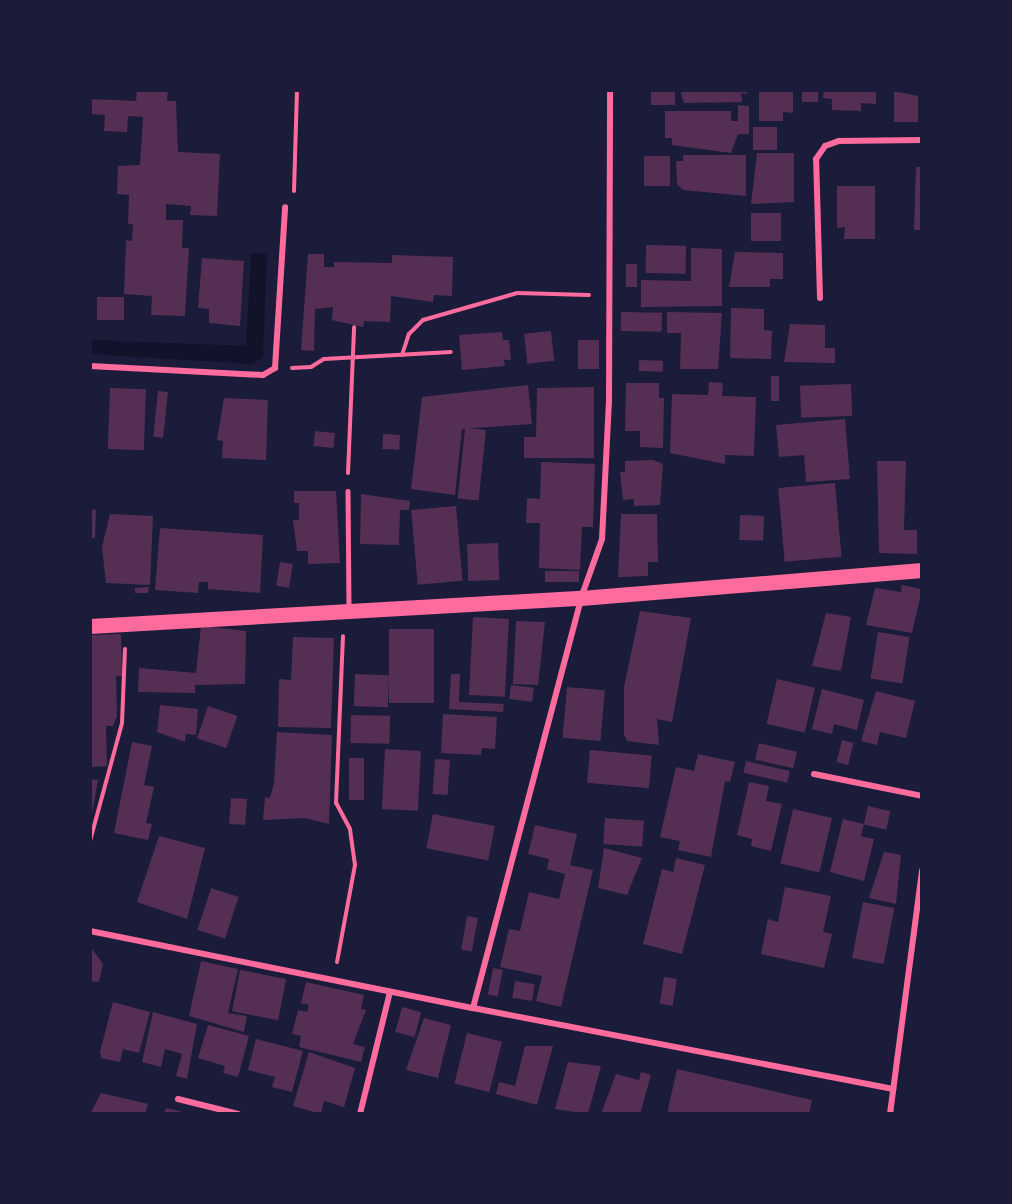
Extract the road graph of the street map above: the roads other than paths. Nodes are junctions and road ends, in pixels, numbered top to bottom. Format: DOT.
graph roads {
  1 [pos="610,90"];
  2 [pos="922,140"];
  3 [pos="285,207"];
  4 [pos="820,298"];
  5 [pos="90,366"];
  6 [pos="348,491"];
  7 [pos="922,570"];
  8 [pos="581,598"];
  9 [pos="347,611"];
  10 [pos="90,626"];
  11 [pos="814,774"];
  12 [pos="922,796"];
  13 [pos="922,870"];
  14 [pos="90,931"];
  15 [pos="390,993"];
  16 [pos="473,1008"];
  17 [pos="893,1089"];
  18 [pos="178,1099"];
  19 [pos="238,1114"];
  20 [pos="360,1114"];
  21 [pos="890,1114"];
  1 -- 8 [label="street"];
  2 -- 4 [label="street"];
  3 -- 5 [label="street"];
  6 -- 9 [label="lane"];
  7 -- 8 [label="main road"];
  8 -- 9 [label="main road"];
  8 -- 16 [label="street"];
  9 -- 10 [label="main road"];
  11 -- 12 [label="street"];
  13 -- 17 [label="street"];
  14 -- 15 [label="street"];
  15 -- 16 [label="street"];
  15 -- 20 [label="street"];
  16 -- 17 [label="street"];
  17 -- 21 [label="street"];
  18 -- 19 [label="street"];
}
